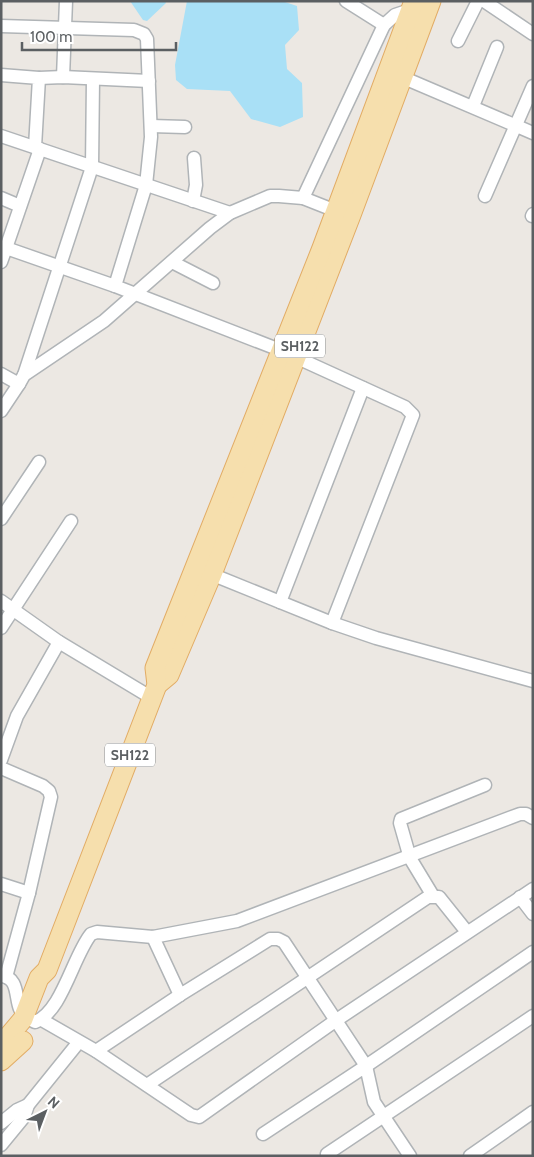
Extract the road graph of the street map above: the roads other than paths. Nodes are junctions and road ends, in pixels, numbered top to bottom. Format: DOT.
graph roads {
  1 [pos="66,1"];
  2 [pos="346,1"];
  3 [pos="431,1"];
  4 [pos="478,1"];
  5 [pos="484,1"];
  6 [pos="412,5"];
  7 [pos="384,25"];
  8 [pos="1,26"];
  9 [pos="66,28"];
  10 [pos="533,34"];
  11 [pos="458,41"];
  12 [pos="497,47"];
  13 [pos="1,75"];
  14 [pos="396,75"];
  15 [pos="64,77"];
  16 [pos="39,78"];
  17 [pos="93,79"];
  18 [pos="149,81"];
  19 [pos="533,86"];
  20 [pos="472,106"];
  21 [pos="151,126"];
  22 [pos="515,126"];
  23 [pos="185,128"];
  24 [pos="533,133"];
  25 [pos="1,136"];
  26 [pos="38,148"];
  27 [pos="194,158"];
  28 [pos="92,167"];
  29 [pos="146,185"];
  30 [pos="485,196"];
  31 [pos="1,198"];
  32 [pos="303,198"];
  33 [pos="193,201"];
  34 [pos="20,206"];
  35 [pos="230,213"];
  36 [pos="342,214"];
  37 [pos="4,247"];
  38 [pos="1,262"];
  39 [pos="172,262"];
  40 [pos="60,268"];
  41 [pos="213,283"];
  42 [pos="114,286"];
  43 [pos="138,294"];
  44 [pos="288,353"];
  45 [pos="1,374"];
  46 [pos="21,379"];
  47 [pos="363,388"];
  48 [pos="1,411"];
  49 [pos="39,462"];
  50 [pos="1,519"];
  51 [pos="71,521"];
  52 [pos="194,566"];
  53 [pos="212,574"];
  54 [pos="1,601"];
  55 [pos="280,602"];
  56 [pos="14,610"];
  57 [pos="332,623"];
  58 [pos="1,628"];
  59 [pos="59,642"];
  60 [pos="533,681"];
  61 [pos="155,691"];
  62 [pos="1,760"];
  63 [pos="1,768"];
  64 [pos="485,785"];
  65 [pos="533,818"];
  66 [pos="410,858"];
  67 [pos="1,884"];
  68 [pos="533,889"];
  69 [pos="29,893"];
  70 [pos="433,896"];
  71 [pos="520,897"];
  72 [pos="533,914"];
  73 [pos="467,932"];
  74 [pos="153,937"];
  75 [pos="533,952"];
  76 [pos="4,976"];
  77 [pos="306,977"];
  78 [pos="180,995"];
  79 [pos="533,1016"];
  80 [pos="34,1019"];
  81 [pos="335,1021"];
  82 [pos="78,1042"];
  83 [pos="1,1046"];
  84 [pos="96,1051"];
  85 [pos="1,1061"];
  86 [pos="366,1066"];
  87 [pos="147,1085"];
  88 [pos="28,1106"];
  89 [pos="533,1112"];
  90 [pos="383,1116"];
  91 [pos="1,1123"];
  92 [pos="263,1134"];
  93 [pos="1,1145"];
  94 [pos="328,1154"];
  95 [pos="410,1156"];
  96 [pos="470,1156"];
  1 -- 9 [label="street"];
  2 -- 7 [label="street"];
  3 -- 14 [label="main road, SH122"];
  4 -- 11 [label="street"];
  5 -- 10 [label="street"];
  6 -- 7 [label="street"];
  6 -- 14 [label="main road, SH122"];
  7 -- 32 [label="street"];
  8 -- 9 [label="street"];
  9 -- 15 [label="street"];
  9 -- 18 [label="street"];
  12 -- 20 [label="street"];
  13 -- 16 [label="street"];
  14 -- 20 [label="street"];
  14 -- 36 [label="main road, SH122"];
  15 -- 16 [label="street"];
  15 -- 17 [label="street"];
  16 -- 26 [label="street"];
  17 -- 18 [label="street"];
  17 -- 28 [label="street"];
  18 -- 21 [label="street"];
  19 -- 22 [label="street"];
  20 -- 22 [label="street"];
  21 -- 23 [label="street"];
  21 -- 29 [label="street"];
  22 -- 24 [label="street"];
  22 -- 30 [label="street"];
  25 -- 26 [label="street"];
  26 -- 28 [label="street"];
  26 -- 34 [label="street"];
  27 -- 33 [label="street"];
  28 -- 29 [label="street"];
  28 -- 40 [label="street"];
  29 -- 33 [label="street"];
  29 -- 42 [label="street"];
  31 -- 34 [label="street"];
  32 -- 35 [label="street"];
  32 -- 36 [label="street"];
  33 -- 35 [label="street"];
  34 -- 37 [label="street"];
  35 -- 39 [label="street"];
  36 -- 44 [label="main road, SH122"];
  37 -- 38 [label="street"];
  37 -- 40 [label="street"];
  39 -- 41 [label="street"];
  39 -- 43 [label="street"];
  40 -- 42 [label="street"];
  40 -- 46 [label="street"];
  42 -- 43 [label="street"];
  43 -- 44 [label="street"];
  43 -- 46 [label="street"];
  44 -- 47 [label="street"];
  44 -- 52 [label="main road, SH122"];
  44 -- 53 [label="main road, SH122"];
  45 -- 46 [label="street"];
  46 -- 48 [label="street"];
  47 -- 55 [label="street"];
  47 -- 57 [label="street"];
  49 -- 50 [label="street"];
  51 -- 56 [label="street"];
  52 -- 53 [label="street"];
  52 -- 61 [label="main road, SH122"];
  53 -- 55 [label="street"];
  53 -- 61 [label="main road, SH122"];
  54 -- 56 [label="street"];
  55 -- 57 [label="street"];
  56 -- 58 [label="street"];
  56 -- 59 [label="street"];
  57 -- 60 [label="street"];
  59 -- 61 [label="street"];
  59 -- 62 [label="street"];
  61 -- 80 [label="main road, SH122"];
  63 -- 69 [label="street"];
  64 -- 66 [label="street"];
  65 -- 66 [label="street"];
  66 -- 70 [label="street"];
  66 -- 74 [label="street"];
  67 -- 69 [label="street"];
  68 -- 71 [label="street"];
  69 -- 76 [label="street"];
  70 -- 73 [label="street"];
  70 -- 77 [label="street"];
  71 -- 72 [label="street"];
  71 -- 73 [label="street"];
  73 -- 81 [label="street"];
  74 -- 78 [label="street"];
  74 -- 80 [label="street"];
  75 -- 86 [label="street"];
  76 -- 80 [label="street"];
  77 -- 78 [label="street"];
  77 -- 81 [label="street"];
  77 -- 87 [label="street"];
  78 -- 84 [label="street"];
  79 -- 90 [label="street"];
  80 -- 82 [label="street"];
  80 -- 83 [label="main road, SH122"];
  80 -- 85 [label="main road, SH122"];
  81 -- 86 [label="street"];
  81 -- 87 [label="street"];
  82 -- 84 [label="street"];
  82 -- 88 [label="street"];
  84 -- 87 [label="street"];
  86 -- 90 [label="street"];
  86 -- 92 [label="street"];
  88 -- 91 [label="street"];
  88 -- 93 [label="street"];
  89 -- 96 [label="street"];
  90 -- 94 [label="street"];
  90 -- 95 [label="street"];
}
